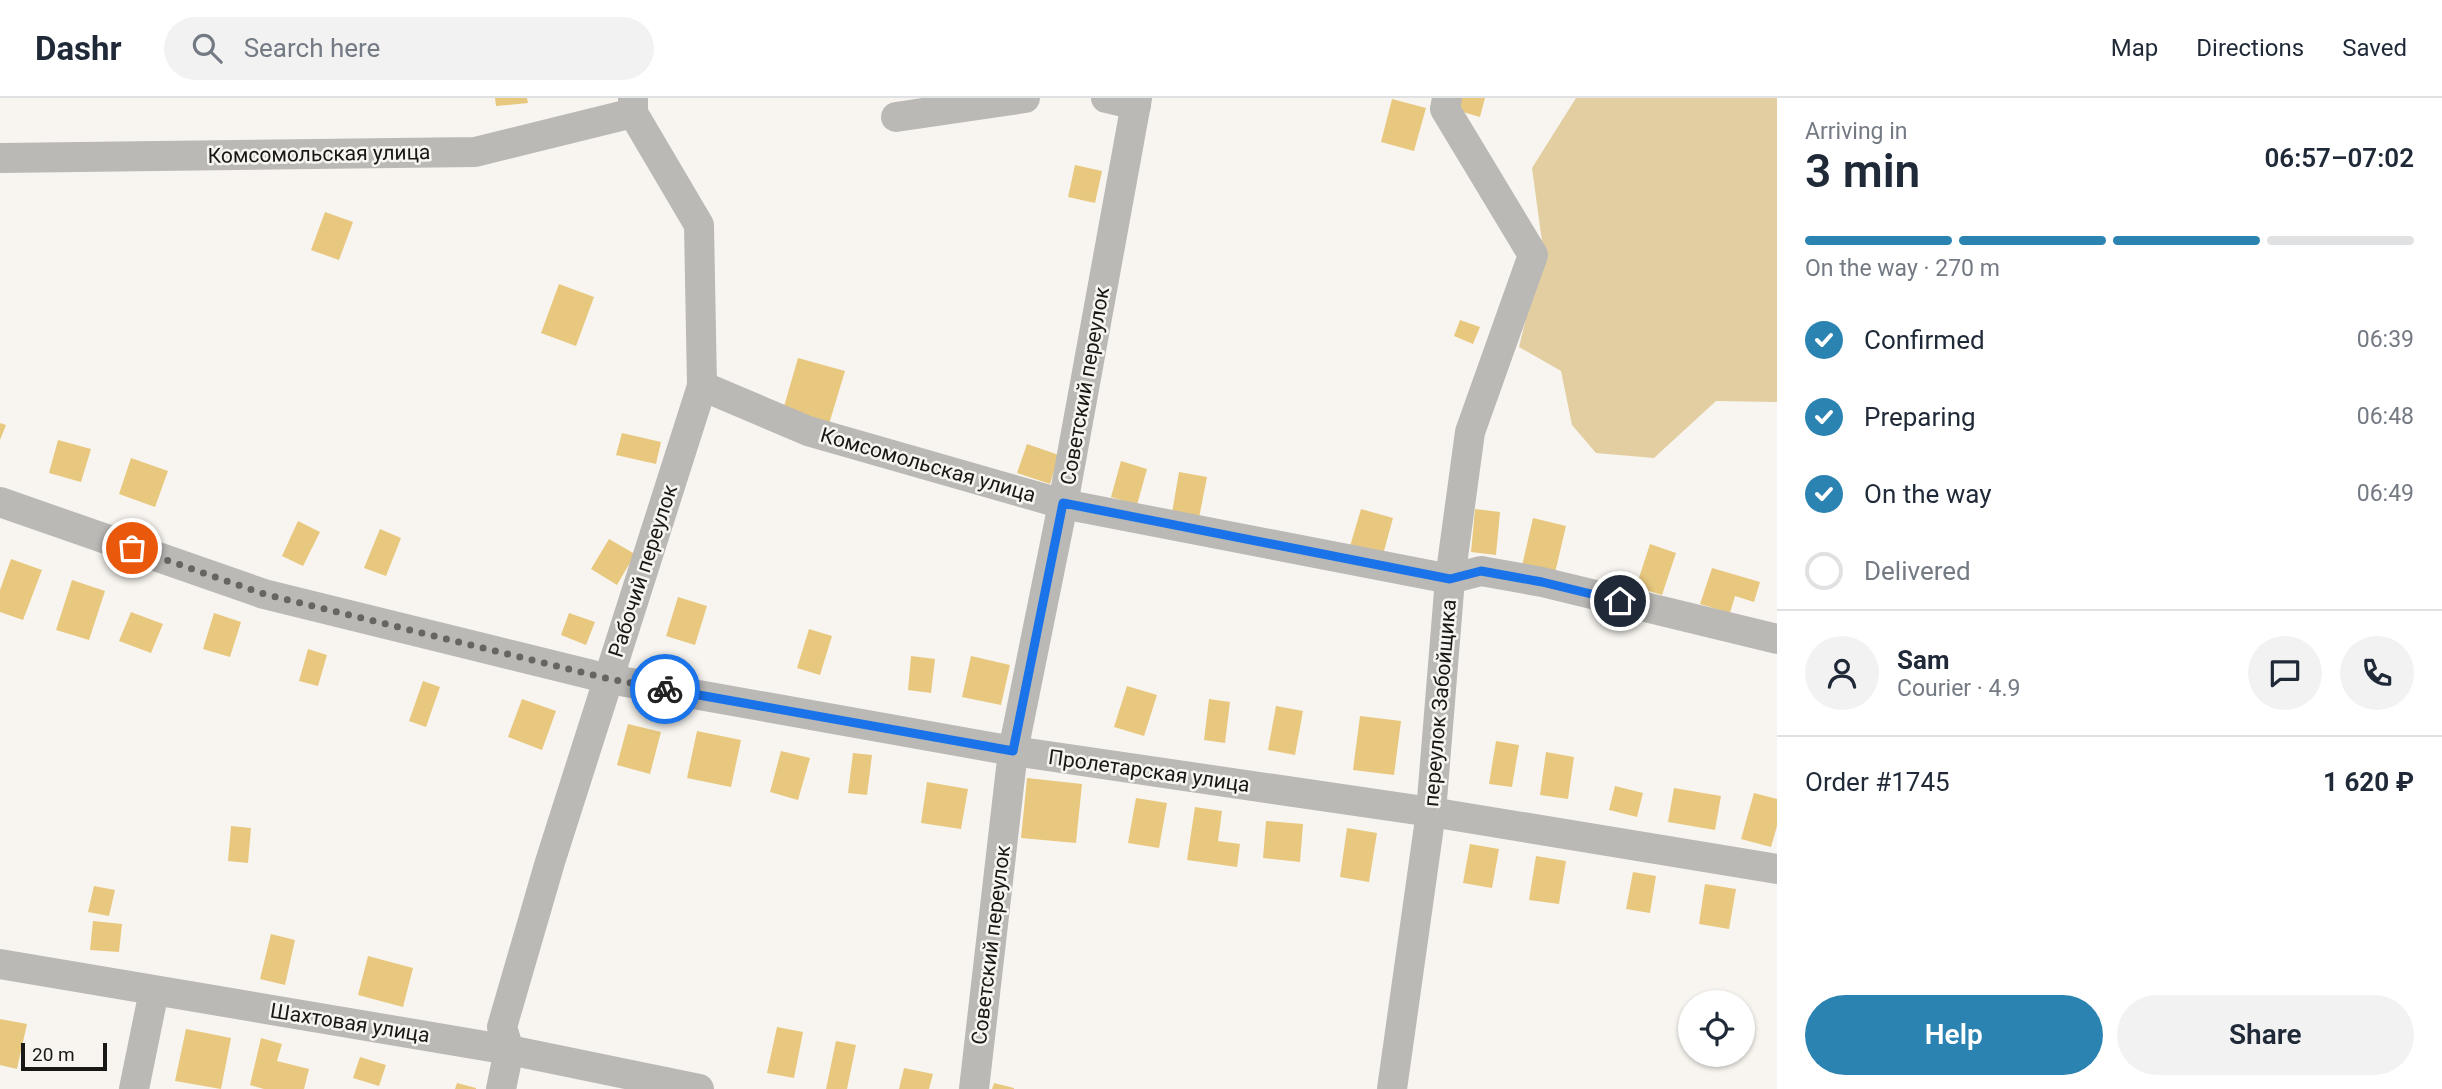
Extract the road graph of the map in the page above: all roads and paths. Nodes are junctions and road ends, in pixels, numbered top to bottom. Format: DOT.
graph roads {
  1 [pos="1025,98"];
  2 [pos="1106,98"];
  3 [pos="1447,98"];
  4 [pos="1136,102"];
  5 [pos="633,106"];
  6 [pos="896,117"];
  7 [pos="0,158"];
  8 [pos="702,386"];
  9 [pos="0,502"];
  10 [pos="1063,503"];
  11 [pos="1450,579"];
  12 [pos="1777,639"];
  13 [pos="609,679"];
  14 [pos="1013,751"];
  15 [pos="1431,812"];
  16 [pos="1777,870"];
  17 [pos="0,964"];
  18 [pos="154,991"];
  19 [pos="509,1050"];
  20 [pos="134,1089"];
  21 [pos="500,1089"];
  22 [pos="699,1089"];
  23 [pos="974,1089"];
  24 [pos="1392,1089"];
  1 -- 6 [label="street"];
  2 -- 4 [label="street"];
  3 -- 11 [label="street, переулок Забойщика"];
  4 -- 10 [label="street, Советский переулок"];
  5 -- 7 [label="street, Комсомольская улица"];
  5 -- 8 [label="street, Рабочий переулок"];
  8 -- 10 [label="street, Комсомольская улица"];
  8 -- 13 [label="street, Рабочий переулок"];
  9 -- 13 [label="street, Пролетарская улица"];
  10 -- 11 [label="street, Комсомольская улица"];
  10 -- 14 [label="street, Советский переулок"];
  11 -- 12 [label="street, Комсомольская улица"];
  11 -- 15 [label="street, переулок Забойщика"];
  13 -- 14 [label="street, Пролетарская улица"];
  13 -- 19 [label="street, Рабочий переулок"];
  14 -- 15 [label="street, Пролетарская улица"];
  14 -- 23 [label="street, Советский переулок"];
  15 -- 16 [label="street, Пролетарская улица"];
  15 -- 24 [label="street, переулок Забойщика"];
  17 -- 18 [label="street, Шахтовая улица"];
  18 -- 19 [label="street, Шахтовая улица"];
  18 -- 20 [label="street"];
  19 -- 21 [label="street, Рабочий переулок"];
  19 -- 22 [label="street, Шахтовая улица"];
}
